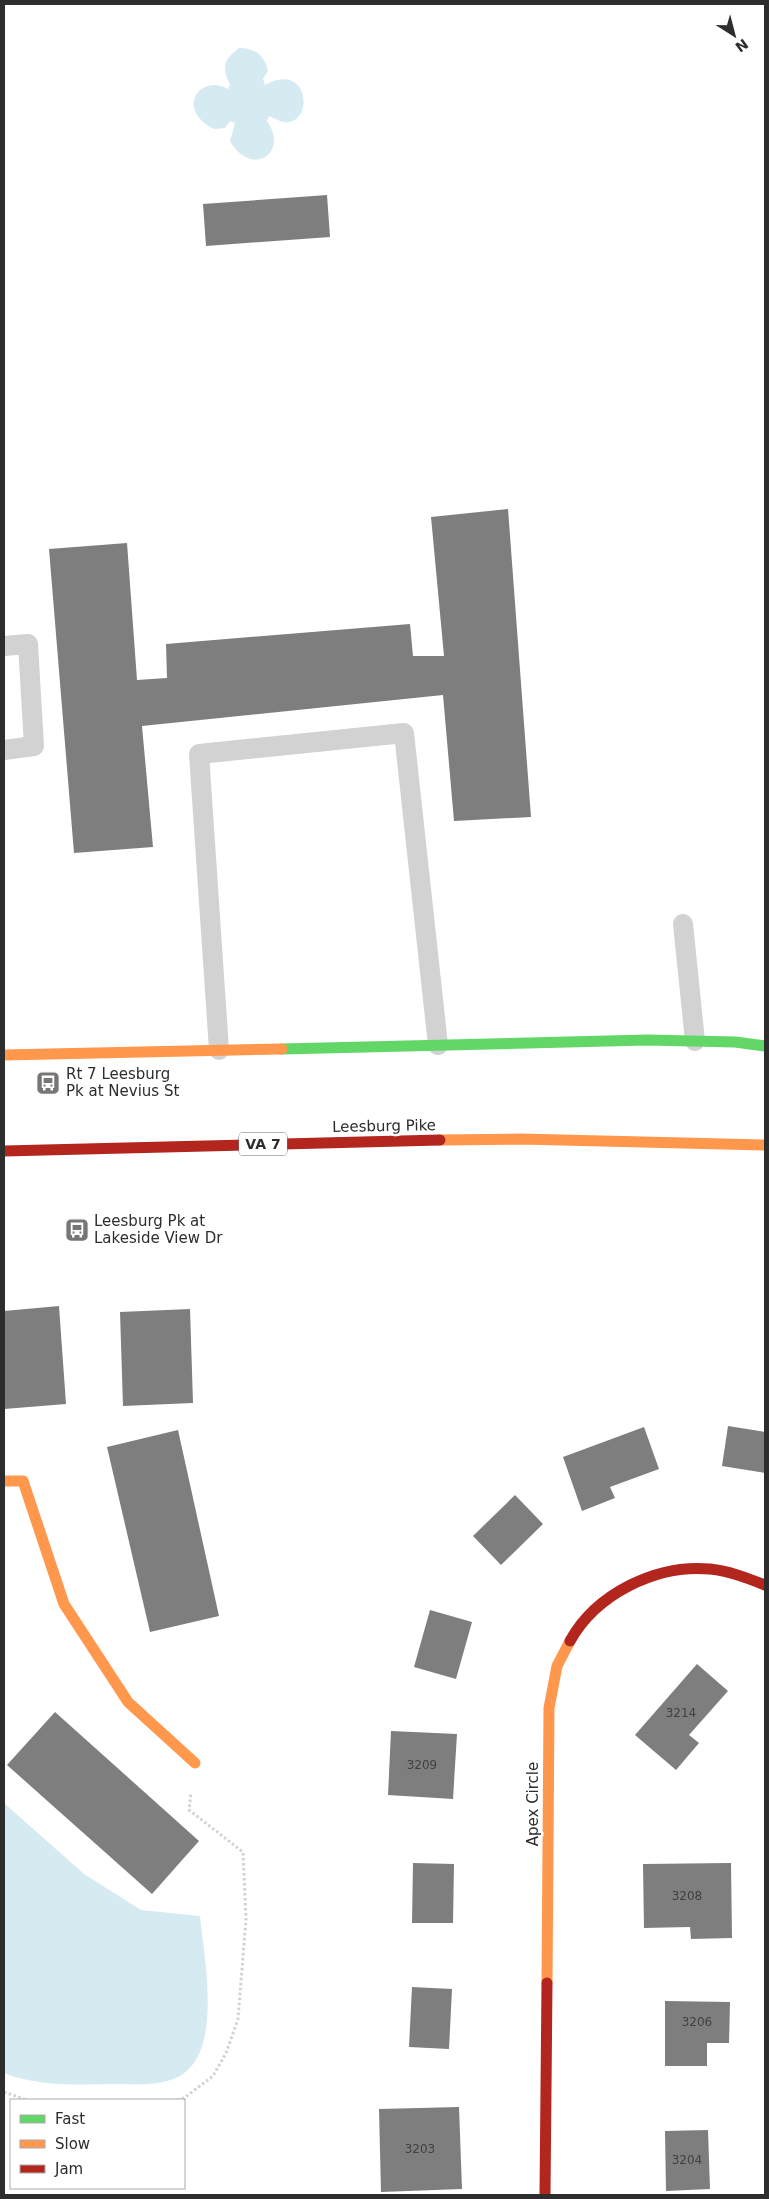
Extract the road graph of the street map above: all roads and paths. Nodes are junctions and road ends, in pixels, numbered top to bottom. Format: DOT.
graph roads {
  1 [pos="4,646"];
  2 [pos="4,750"];
  3 [pos="683,924"];
  4 [pos="695,1042"];
  5 [pos="438,1045"];
  6 [pos="765,1046"];
  7 [pos="219,1050"];
  8 [pos="4,1055"];
  9 [pos="765,1145"];
  10 [pos="4,1151"];
  11 [pos="4,1481"];
  12 [pos="765,1585"];
  13 [pos="196,1763"];
  14 [pos="4,2092"];
  15 [pos="24,2099"];
  16 [pos="180,2099"];
  17 [pos="545,2195"];
  1 -- 2 [label="lane"];
  3 -- 4 [label="lane"];
  4 -- 5 [label="street"];
  4 -- 6 [label="street"];
  5 -- 7 [label="street"];
  5 -- 7 [label="lane"];
  7 -- 8 [label="street"];
  9 -- 10 [label="street, Leesburg Pike / VA 7"];
  11 -- 13 [label="street"];
  12 -- 17 [label="street, Apex Circle"];
  13 -- 16 [label="path"];
  14 -- 15 [label="path"];
}
